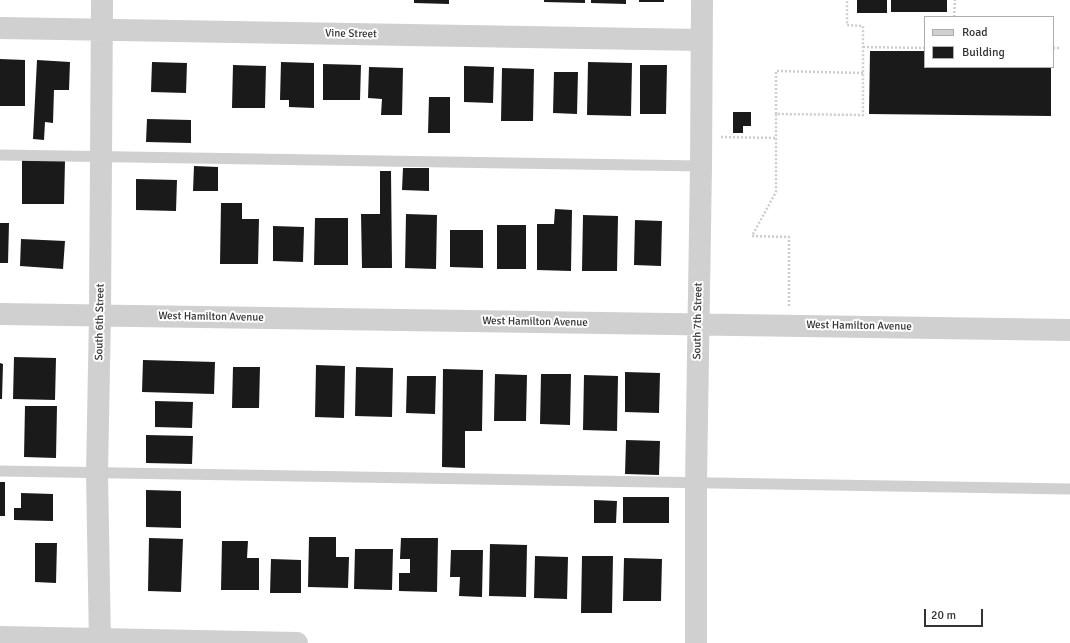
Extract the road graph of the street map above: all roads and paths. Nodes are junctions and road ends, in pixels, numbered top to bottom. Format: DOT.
graph roads {
  1 [pos="102,0"];
  2 [pos="702,0"];
  3 [pos="847,0"];
  4 [pos="954,0"];
  5 [pos="954,16"];
  6 [pos="0,28"];
  7 [pos="102,29"];
  8 [pos="701,40"];
  9 [pos="863,47"];
  10 [pos="924,48"];
  11 [pos="1054,48"];
  12 [pos="1061,48"];
  13 [pos="863,72"];
  14 [pos="776,114"];
  15 [pos="701,137"];
  16 [pos="776,138"];
  17 [pos="0,155"];
  18 [pos="101,158"];
  19 [pos="701,166"];
  20 [pos="0,314"];
  21 [pos="100,315"];
  22 [pos="698,324"];
  23 [pos="789,325"];
  24 [pos="1070,330"];
  25 [pos="0,471"];
  26 [pos="97,473"];
  27 [pos="696,483"];
  28 [pos="1070,489"];
  29 [pos="0,637"];
  30 [pos="100,641"];
  31 [pos="298,643"];
  32 [pos="696,643"];
  1 -- 7 [label="street, South 6th Street"];
  2 -- 8 [label="street, South 7th Street"];
  3 -- 9 [label="path"];
  4 -- 5 [label="path"];
  6 -- 7 [label="street, Vine Street"];
  7 -- 8 [label="street, Vine Street"];
  7 -- 18 [label="street, South 6th Street"];
  8 -- 15 [label="street, South 7th Street"];
  9 -- 10 [label="path"];
  9 -- 13 [label="path"];
  11 -- 12 [label="path"];
  13 -- 14 [label="path"];
  13 -- 14 [label="path"];
  14 -- 16 [label="path"];
  15 -- 16 [label="path"];
  15 -- 19 [label="street, South 7th Street"];
  16 -- 23 [label="path"];
  17 -- 18 [label="lane"];
  18 -- 19 [label="lane"];
  18 -- 21 [label="street, South 6th Street"];
  19 -- 22 [label="street, South 7th Street"];
  20 -- 21 [label="street, West Hamilton Avenue"];
  21 -- 22 [label="street, West Hamilton Avenue"];
  21 -- 26 [label="street, South 6th Street"];
  22 -- 23 [label="street, West Hamilton Avenue"];
  22 -- 27 [label="street, South 7th Street"];
  23 -- 24 [label="street, West Hamilton Avenue"];
  25 -- 26 [label="lane"];
  26 -- 27 [label="lane"];
  26 -- 30 [label="street, South 6th Street"];
  27 -- 28 [label="lane"];
  27 -- 32 [label="street, South 7th Street"];
  29 -- 30 [label="street"];
  30 -- 31 [label="street"];
}
